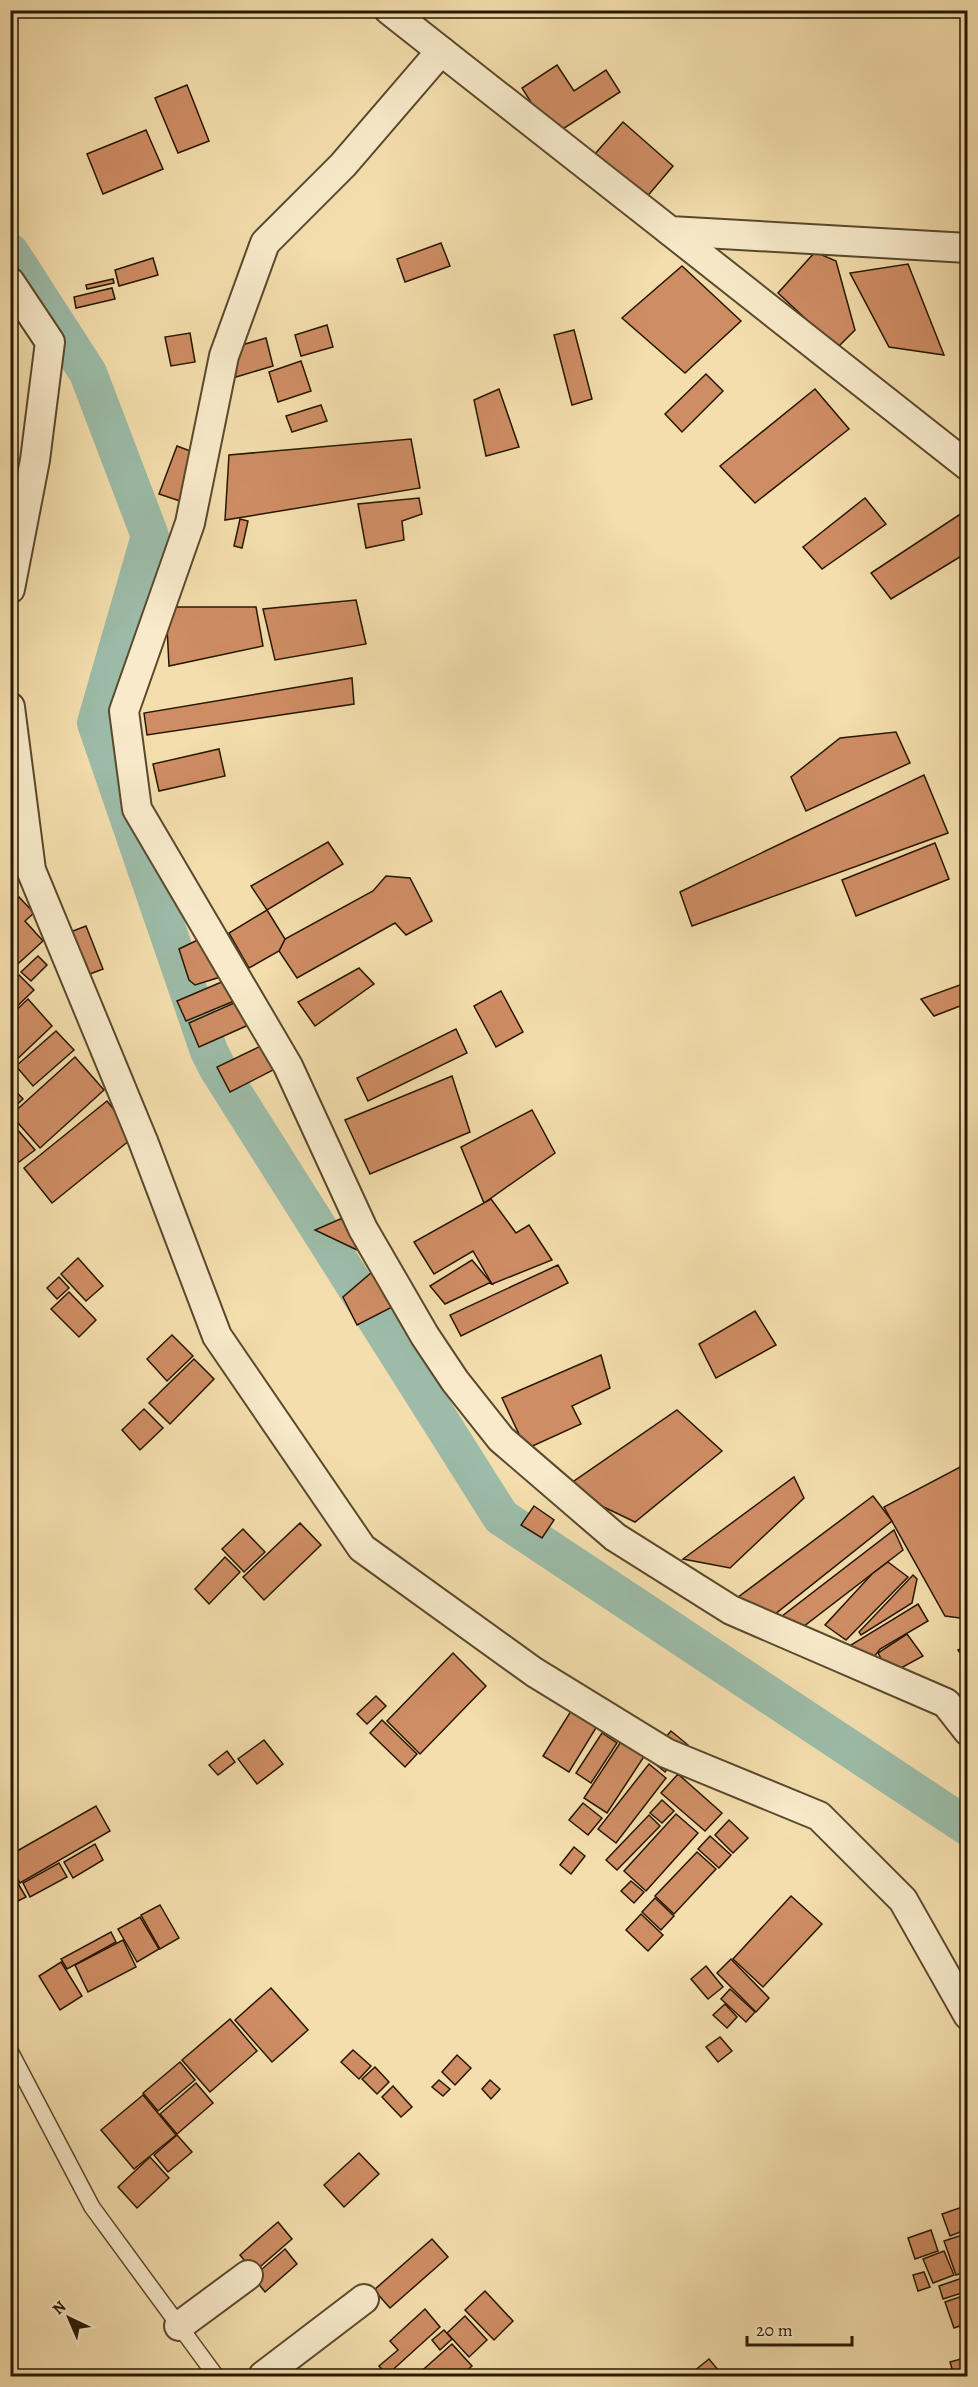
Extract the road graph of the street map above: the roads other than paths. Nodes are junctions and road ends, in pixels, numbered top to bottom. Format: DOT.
graph roads {
  1 [pos="388,10"];
  2 [pos="441,51"];
  3 [pos="670,231"];
  4 [pos="968,248"];
  5 [pos="10,282"];
  6 [pos="968,466"];
  7 [pos="10,589"];
  8 [pos="10,707"];
  9 [pos="968,1731"];
  10 [pos="968,2015"];
  11 [pos="10,2050"];
  12 [pos="248,2275"];
  13 [pos="364,2299"];
  14 [pos="179,2326"];
  15 [pos="216,2376"];
  16 [pos="263,2376"];
  1 -- 2 [label="street"];
  2 -- 3 [label="street"];
  2 -- 9 [label="street"];
  3 -- 4 [label="street"];
  3 -- 6 [label="street"];
  5 -- 7 [label="street"];
  8 -- 10 [label="street"];
  11 -- 14 [label="lane"];
  12 -- 14 [label="street"];
  13 -- 16 [label="street"];
  14 -- 15 [label="lane"];
}
